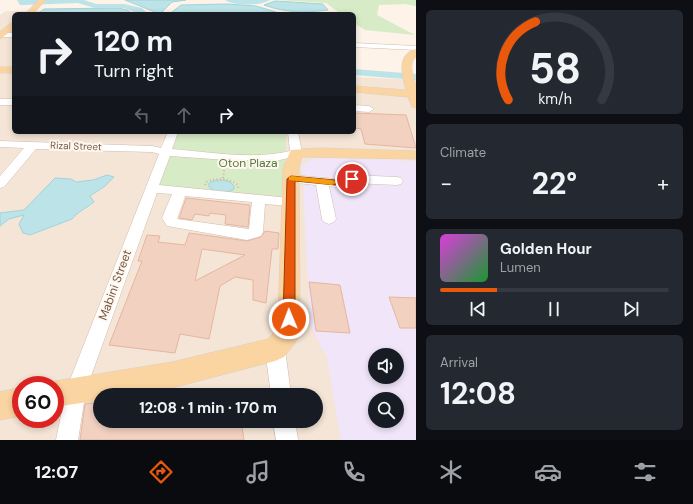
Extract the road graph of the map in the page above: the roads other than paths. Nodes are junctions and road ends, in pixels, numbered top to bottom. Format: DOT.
graph roads {
  1 [pos="42,1"];
  2 [pos="31,12"];
  3 [pos="12,27"];
  4 [pos="1,35"];
  5 [pos="12,35"];
  6 [pos="356,45"];
  7 [pos="416,48"];
  8 [pos="416,52"];
  9 [pos="0,70"];
  10 [pos="12,70"];
  11 [pos="356,89"];
  12 [pos="414,98"];
  13 [pos="0,102"];
  14 [pos="12,102"];
  15 [pos="356,108"];
  16 [pos="369,109"];
  17 [pos="172,134"];
  18 [pos="293,134"];
  19 [pos="0,144"];
  20 [pos="33,145"];
  21 [pos="162,149"];
  22 [pos="293,154"];
  23 [pos="416,155"];
  24 [pos="291,179"];
  25 [pos="397,180"];
  26 [pos="322,182"];
  27 [pos="0,184"];
  28 [pos="151,188"];
  29 [pos="180,191"];
  30 [pos="259,199"];
  31 [pos="290,202"];
  32 [pos="329,219"];
  33 [pos="275,349"];
  34 [pos="280,388"];
  35 [pos="65,392"];
  36 [pos="12,404"];
  37 [pos="0,406"];
  38 [pos="285,428"];
  39 [pos="67,440"];
  40 [pos="287,440"];
  1 -- 2 [label="main road"];
  3 -- 4 [label="main road"];
  4 -- 5 [label="street"];
  6 -- 7 [label="street"];
  8 -- 12 [label="main road"];
  9 -- 10 [label="main road"];
  11 -- 12 [label="main road"];
  13 -- 14 [label="street"];
  15 -- 16 [label="street"];
  17 -- 21 [label="street, Mabini Street"];
  18 -- 22 [label="street"];
  19 -- 20 [label="street, Rizal Street"];
  20 -- 21 [label="street, Rizal Street"];
  20 -- 27 [label="street"];
  21 -- 22 [label="street, Rizal Street"];
  21 -- 22 [label="street, Rizal Street"];
  21 -- 28 [label="street, Mabini Street"];
  22 -- 23 [label="main road, Rizal Street"];
  22 -- 24 [label="main road"];
  24 -- 26 [label="street"];
  24 -- 31 [label="main road"];
  25 -- 26 [label="street"];
  26 -- 32 [label="street"];
  28 -- 29 [label="street"];
  28 -- 35 [label="street, Mabini Street"];
  29 -- 30 [label="street"];
  29 -- 30 [label="street"];
  30 -- 31 [label="street"];
  31 -- 33 [label="main road"];
  33 -- 34 [label="street"];
  33 -- 35 [label="main road"];
  35 -- 39 [label="street, Mabini Street"];
  36 -- 37 [label="main road"];
  38 -- 40 [label="street"];
}
